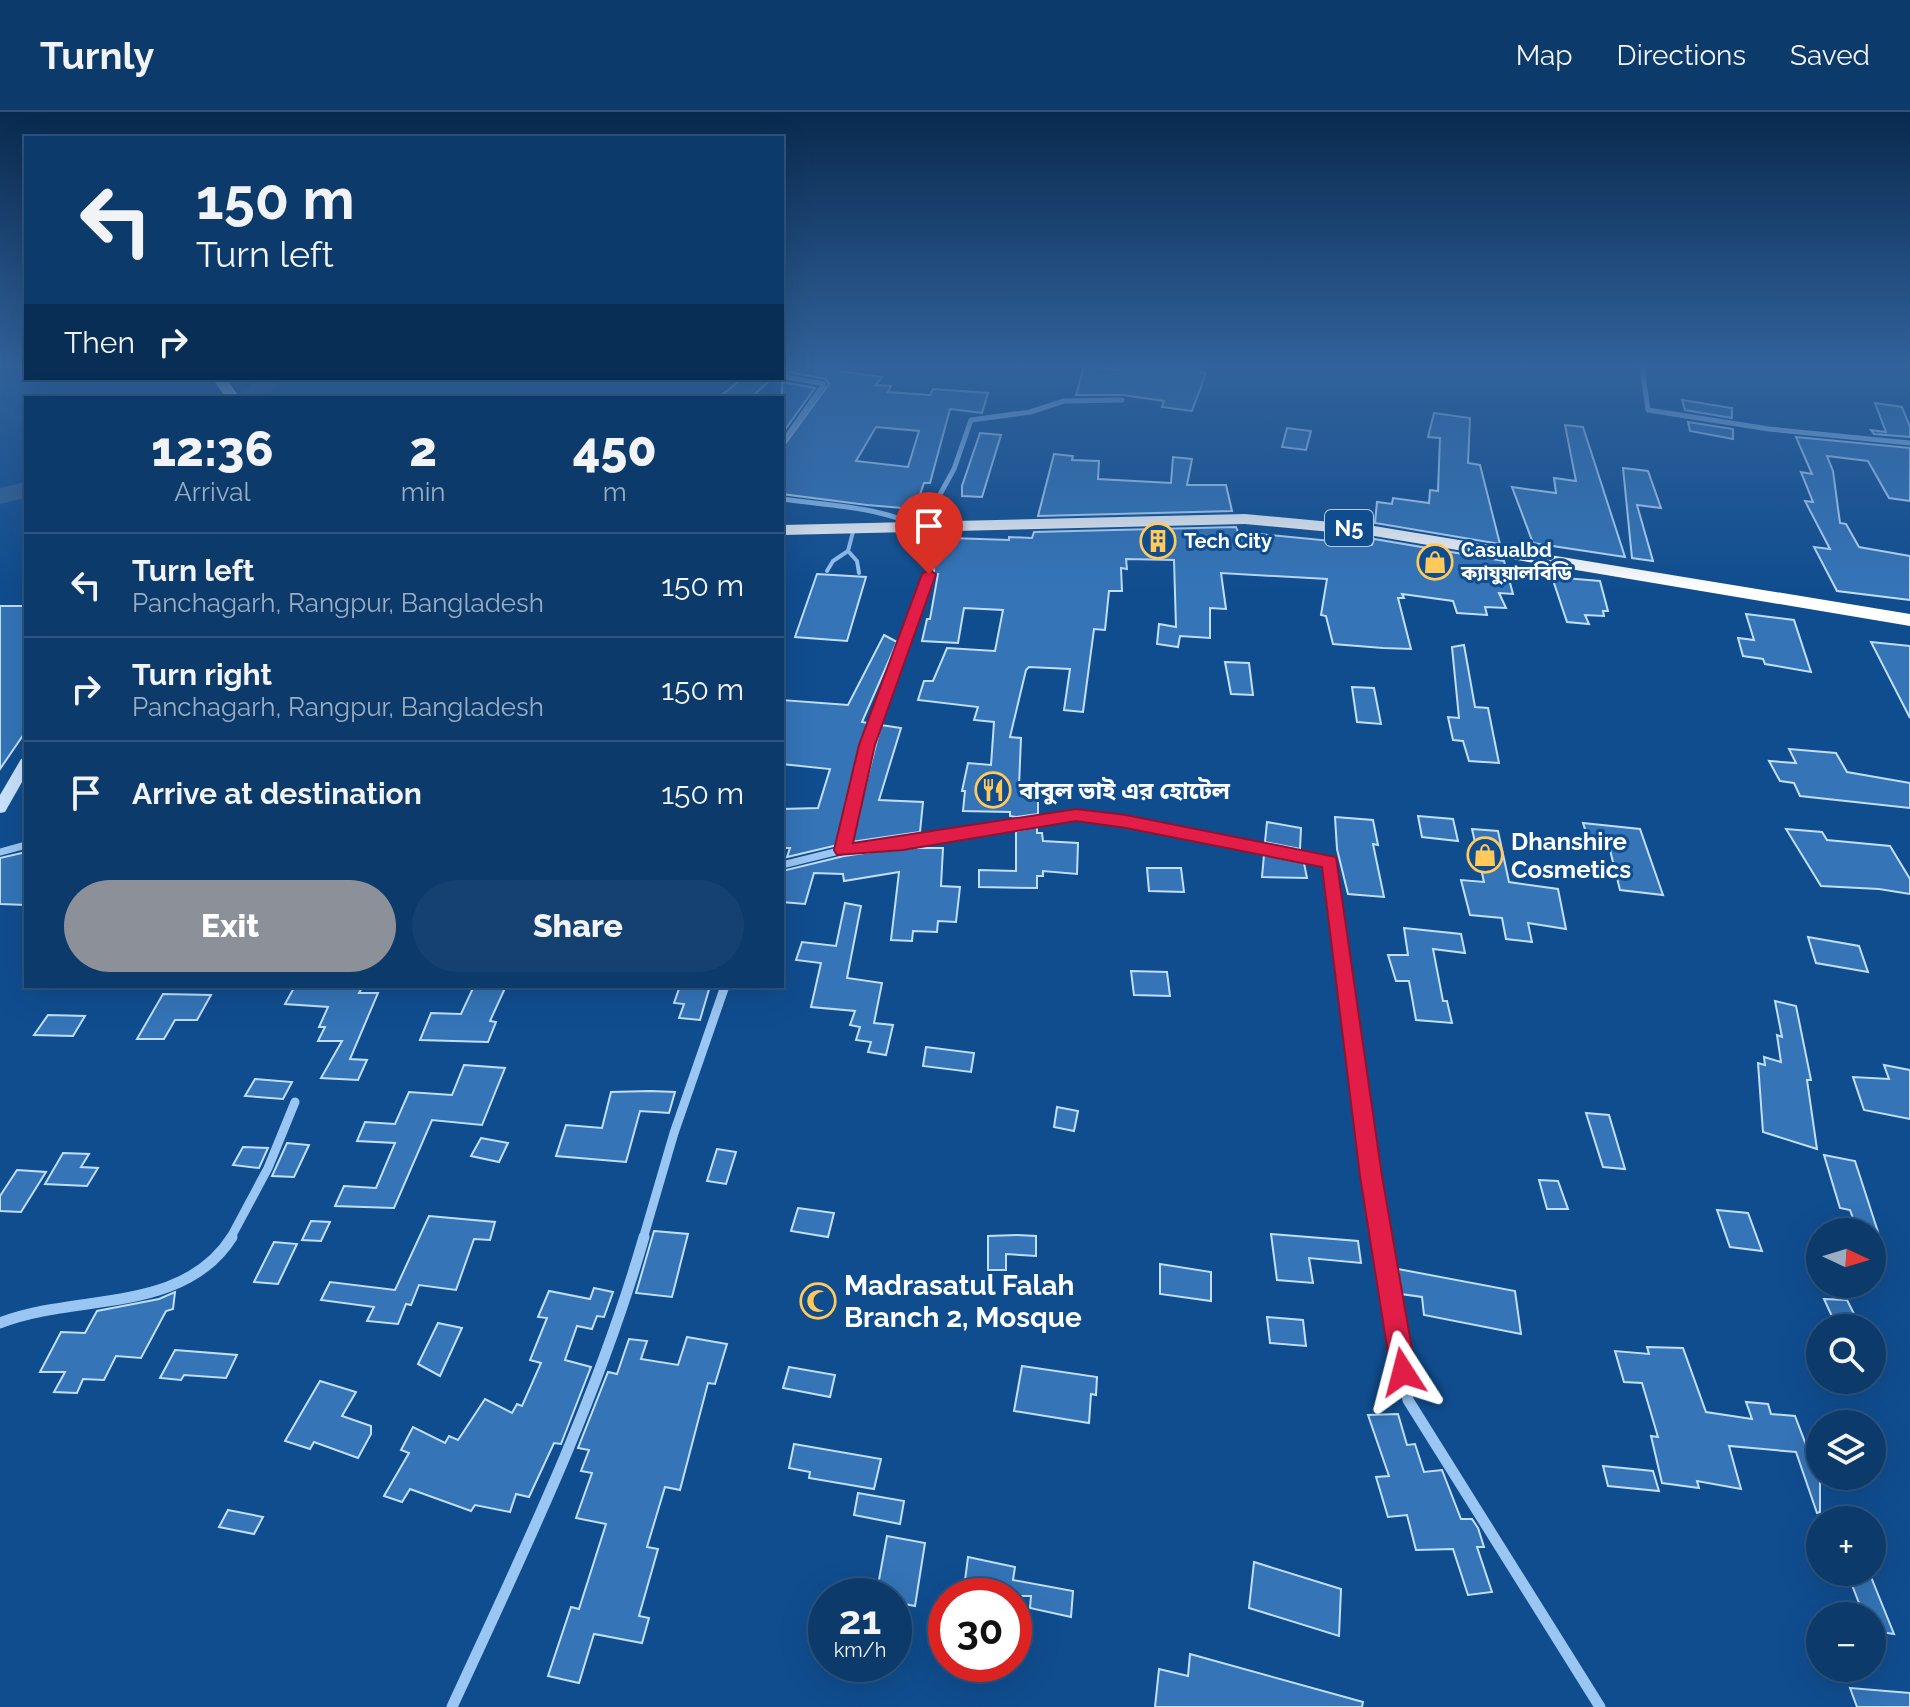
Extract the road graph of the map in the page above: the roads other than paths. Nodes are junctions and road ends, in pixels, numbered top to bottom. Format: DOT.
graph roads {
  1 [pos="964,441"];
  2 [pos="784,499"];
  3 [pos="922,527"];
  4 [pos="854,528"];
  5 [pos="784,530"];
  6 [pos="848,551"];
  7 [pos="827,571"];
  8 [pos="859,573"];
  9 [pos="1910,620"];
  10 [pos="24,765"];
  11 [pos="2,801"];
  12 [pos="24,846"];
  13 [pos="843,850"];
  14 [pos="0,852"];
  15 [pos="784,865"];
  16 [pos="724,988"];
  17 [pos="295,1102"];
  18 [pos="0,1323"];
  19 [pos="452,1707"];
  20 [pos="1600,1707"];
  1 -- 3 [label="street"];
  2 -- 3 [label="street"];
  3 -- 4 [label="highway, N5"];
  3 -- 9 [label="highway, N5"];
  3 -- 13 [label="street"];
  4 -- 5 [label="highway, N5"];
  4 -- 6 [label="lane"];
  6 -- 7 [label="lane"];
  6 -- 8 [label="lane"];
  10 -- 11 [label="street"];
  12 -- 14 [label="street"];
  13 -- 15 [label="street"];
  13 -- 20 [label="street"];
  16 -- 19 [label="street"];
  17 -- 18 [label="street"];
}
